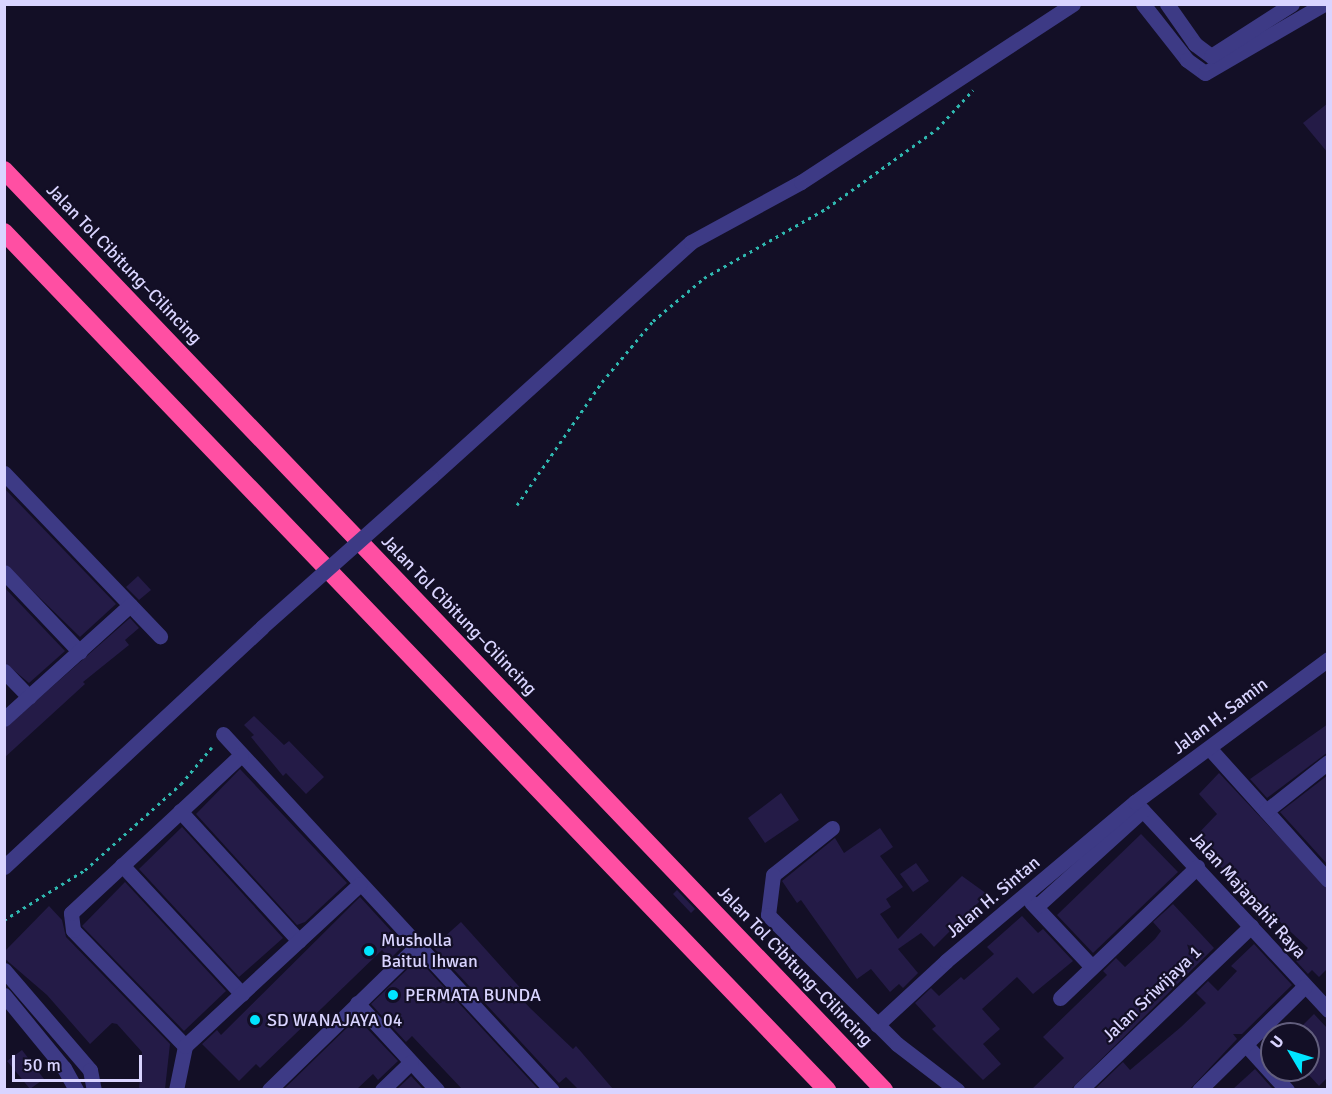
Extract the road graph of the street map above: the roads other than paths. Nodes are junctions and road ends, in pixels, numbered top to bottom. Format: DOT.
graph roads {
  1 [pos="1073,4"];
  2 [pos="1143,4"];
  3 [pos="1167,4"];
  4 [pos="1292,4"];
  5 [pos="1324,4"];
  6 [pos="1211,56"];
  7 [pos="1202,73"];
  8 [pos="4,170"];
  9 [pos="4,232"];
  10 [pos="4,472"];
  11 [pos="4,572"];
  12 [pos="130,605"];
  13 [pos="160,636"];
  14 [pos="80,652"];
  15 [pos="1328,659"];
  16 [pos="4,671"];
  17 [pos="29,697"];
  18 [pos="4,719"];
  19 [pos="223,734"];
  20 [pos="1210,749"];
  21 [pos="241,755"];
  22 [pos="1328,762"];
  23 [pos="1139,806"];
  24 [pos="180,811"];
  25 [pos="1266,811"];
  26 [pos="832,828"];
  27 [pos="122,865"];
  28 [pos="4,867"];
  29 [pos="1197,867"];
  30 [pos="1328,880"];
  31 [pos="360,884"];
  32 [pos="1031,902"];
  33 [pos="1251,926"];
  34 [pos="299,941"];
  35 [pos="417,946"];
  36 [pos="1092,967"];
  37 [pos="7,977"];
  38 [pos="1305,986"];
  39 [pos="242,994"];
  40 [pos="4,995"];
  41 [pos="1060,998"];
  42 [pos="357,1003"];
  43 [pos="1328,1010"];
  44 [pos="877,1025"];
  45 [pos="1246,1045"];
  46 [pos="185,1046"];
  47 [pos="78,1055"];
  48 [pos="411,1062"];
  49 [pos="64,1068"];
  50 [pos="76,1089"];
  51 [pos="94,1089"];
  52 [pos="176,1089"];
  53 [pos="269,1089"];
  54 [pos="382,1089"];
  55 [pos="437,1089"];
  56 [pos="552,1089"];
  57 [pos="827,1089"];
  58 [pos="884,1089"];
  59 [pos="957,1089"];
  60 [pos="1080,1089"];
  61 [pos="1198,1089"];
  62 [pos="1287,1089"];
  1 -- 28 [label="street, bridge"];
  2 -- 7 [label="street"];
  3 -- 6 [label="street"];
  4 -- 6 [label="street"];
  5 -- 7 [label="street"];
  6 -- 7 [label="street"];
  8 -- 58 [label="highway, Jalan Tol Cibitung–Cilincing"];
  9 -- 57 [label="highway"];
  10 -- 12 [label="street"];
  11 -- 14 [label="street"];
  12 -- 13 [label="street"];
  12 -- 14 [label="street"];
  14 -- 17 [label="street"];
  15 -- 20 [label="street, Jalan H. Samin"];
  16 -- 17 [label="street"];
  17 -- 18 [label="street"];
  19 -- 21 [label="street"];
  20 -- 23 [label="street, Jalan H. Samin"];
  20 -- 25 [label="street"];
  21 -- 24 [label="street"];
  21 -- 31 [label="street"];
  22 -- 25 [label="street"];
  23 -- 29 [label="street, Jalan Majapahit Raya"];
  23 -- 32 [label="street, Jalan H. Samin"];
  24 -- 27 [label="street"];
  24 -- 34 [label="street"];
  25 -- 30 [label="street"];
  26 -- 44 [label="street"];
  27 -- 39 [label="street"];
  27 -- 46 [label="street"];
  29 -- 33 [label="street, Jalan Majapahit Raya"];
  29 -- 36 [label="street"];
  31 -- 34 [label="street"];
  31 -- 35 [label="street"];
  32 -- 36 [label="street"];
  32 -- 44 [label="street, Jalan H. Sintan"];
  33 -- 38 [label="street, Jalan Majapahit Raya"];
  33 -- 60 [label="street, Jalan Sriwijaya 1"];
  34 -- 39 [label="street"];
  35 -- 42 [label="street"];
  35 -- 56 [label="street"];
  36 -- 41 [label="street"];
  37 -- 47 [label="street"];
  38 -- 43 [label="street"];
  38 -- 45 [label="street, Jalan Majapahit Raya"];
  39 -- 46 [label="street"];
  40 -- 49 [label="street"];
  42 -- 48 [label="street"];
  42 -- 53 [label="street"];
  44 -- 59 [label="street"];
  45 -- 61 [label="street, Jalan Majapahit Raya"];
  45 -- 62 [label="street"];
  46 -- 52 [label="street"];
  47 -- 49 [label="street"];
  47 -- 51 [label="street"];
  48 -- 54 [label="street"];
  48 -- 55 [label="street"];
  49 -- 50 [label="street"];
}
